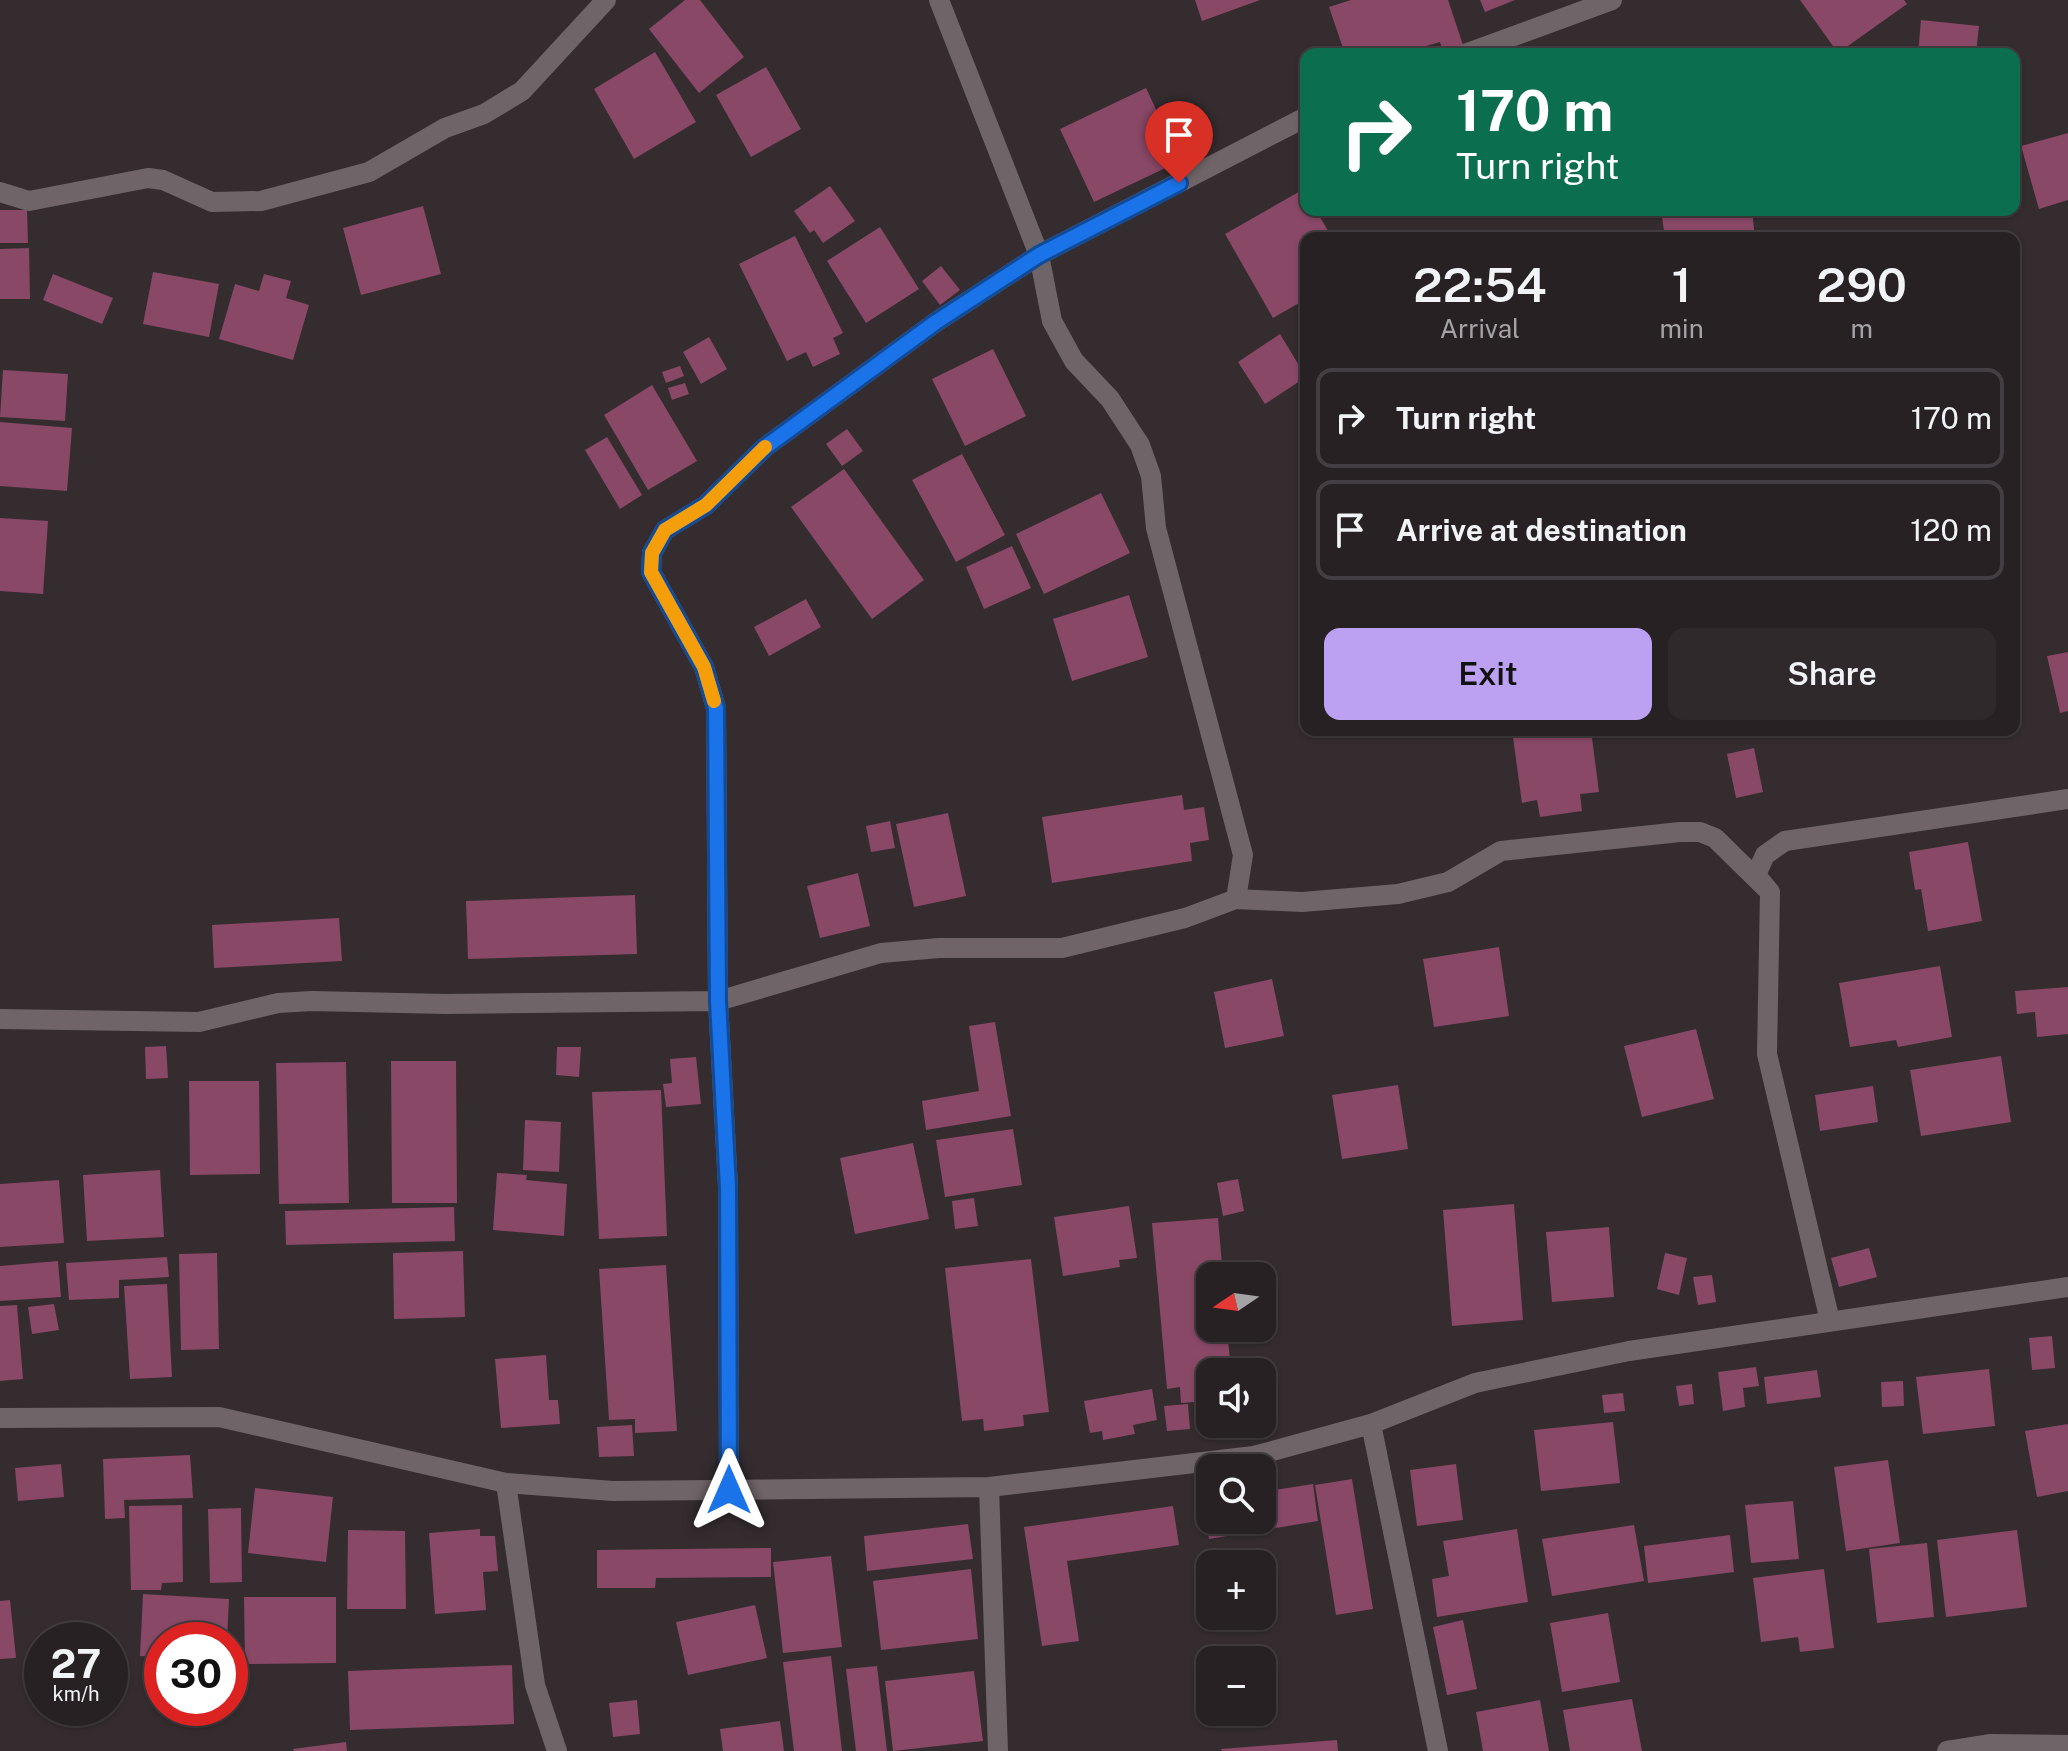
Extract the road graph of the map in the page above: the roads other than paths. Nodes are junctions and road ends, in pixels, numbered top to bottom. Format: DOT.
graph roads {
  1 [pos="606,0"];
  2 [pos="939,0"];
  3 [pos="1612,0"];
  4 [pos="1481,48"];
  5 [pos="1300,120"];
  6 [pos="0,192"];
  7 [pos="1039,255"];
  8 [pos="2068,799"];
  9 [pos="1770,892"];
  10 [pos="1236,899"];
  11 [pos="718,1001"];
  12 [pos="0,1019"];
  13 [pos="2068,1287"];
  14 [pos="1830,1321"];
  15 [pos="0,1418"];
  16 [pos="1371,1424"];
  17 [pos="506,1483"];
  18 [pos="989,1487"];
  19 [pos="729,1490"];
  20 [pos="2068,1745"];
  21 [pos="557,1751"];
  22 [pos="998,1751"];
  23 [pos="1438,1751"];
  24 [pos="1947,1751"];
  1 -- 6 [label="street"];
  2 -- 7 [label="street"];
  3 -- 4 [label="street"];
  5 -- 7 [label="street"];
  7 -- 10 [label="street"];
  7 -- 11 [label="street"];
  8 -- 9 [label="street"];
  9 -- 10 [label="street"];
  9 -- 14 [label="street"];
  10 -- 11 [label="street"];
  11 -- 12 [label="street"];
  11 -- 19 [label="street"];
  13 -- 14 [label="street"];
  14 -- 16 [label="street"];
  15 -- 17 [label="street"];
  16 -- 18 [label="street"];
  16 -- 23 [label="street"];
  17 -- 19 [label="street"];
  17 -- 21 [label="street"];
  18 -- 19 [label="street"];
  18 -- 22 [label="street"];
  20 -- 24 [label="street"];
}
